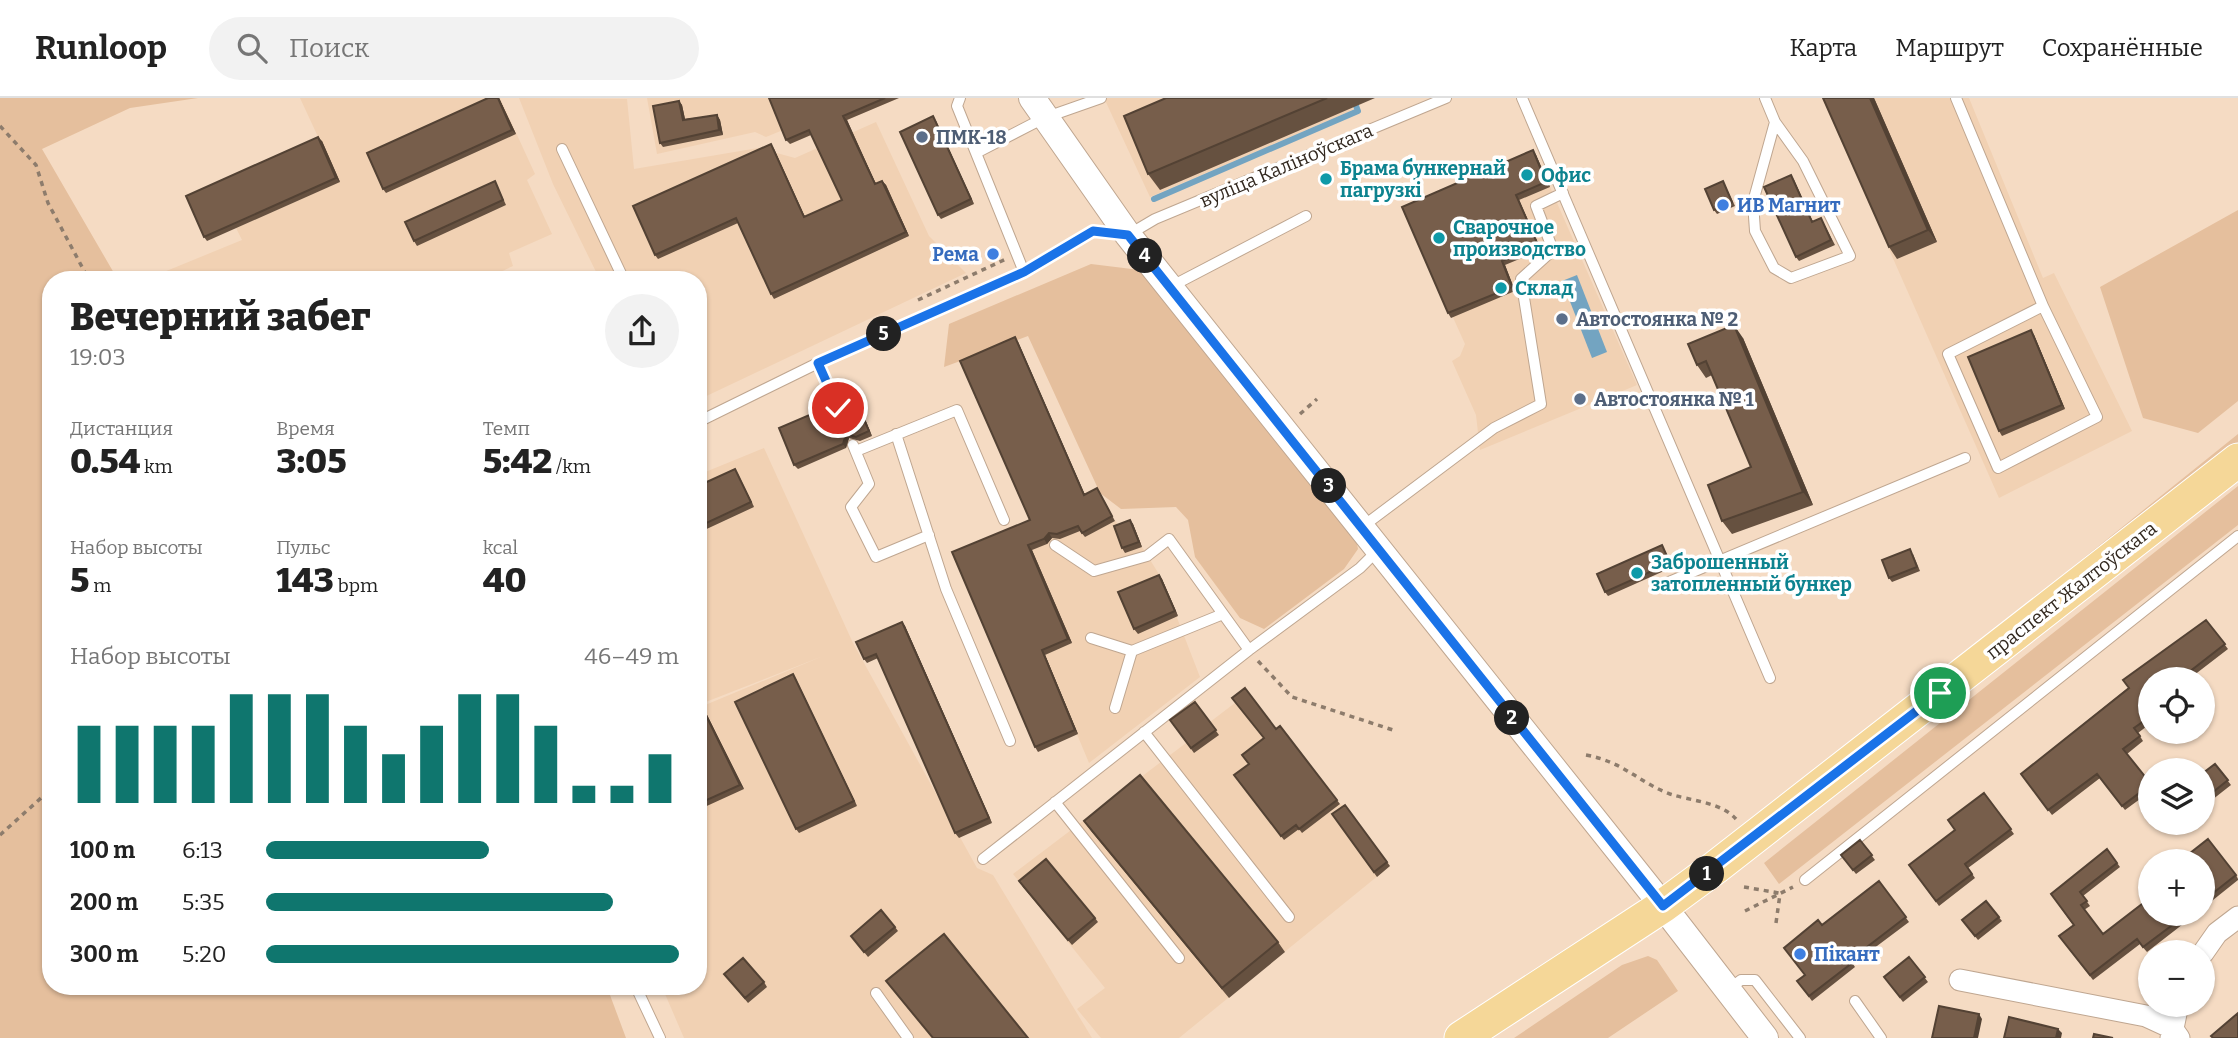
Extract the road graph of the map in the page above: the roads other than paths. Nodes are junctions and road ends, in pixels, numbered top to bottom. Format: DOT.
graph roads {
  1 [pos="960,98"];
  2 [pos="1101,98"];
  3 [pos="1446,98"];
  4 [pos="1522,98"];
  5 [pos="1765,98"];
  6 [pos="1956,98"];
  7 [pos="1038,108"];
  8 [pos="1775,122"];
  9 [pos="562,149"];
  10 [pos="976,153"];
  11 [pos="1563,193"];
  12 [pos="1306,216"];
  13 [pos="1128,235"];
  14 [pos="620,271"];
  15 [pos="1024,272"];
  16 [pos="1170,287"];
  17 [pos="2043,306"];
  18 [pos="818,363"];
  19 [pos="838,408"];
  20 [pos="707,418"];
  21 [pos="896,434"];
  22 [pos="1965,458"];
  23 [pos="2238,460"];
  24 [pos="1004,520"];
  25 [pos="1362,527"];
  26 [pos="929,535"];
  27 [pos="2238,536"];
  28 [pos="1055,545"];
  29 [pos="1378,549"];
  30 [pos="1719,560"];
  31 [pos="1664,584"];
  32 [pos="1223,614"];
  33 [pos="1091,638"];
  34 [pos="1248,650"];
  35 [pos="1132,651"];
  36 [pos="1770,678"];
  37 [pos="1115,708"];
  38 [pos="1144,732"];
  39 [pos="1010,741"];
  40 [pos="1055,802"];
  41 [pos="983,859"];
  42 [pos="1805,880"];
  43 [pos="1663,906"];
  44 [pos="1289,917"];
  45 [pos="2238,917"];
  46 [pos="2212,940"];
  47 [pos="1179,958"];
  48 [pos="1960,981"];
  49 [pos="1728,990"];
  50 [pos="876,993"];
  51 [pos="640,995"];
  52 [pos="1855,1001"];
  53 [pos="2176,1017"];
  54 [pos="2174,1035"];
  55 [pos="660,1038"];
  56 [pos="908,1038"];
  57 [pos="1461,1038"];
  58 [pos="1765,1038"];
  59 [pos="1800,1038"];
  60 [pos="1881,1038"];
  1 -- 10 [label="lane"];
  2 -- 7 [label="lane"];
  3 -- 13 [label="lane, вуліца Каліноўскага"];
  4 -- 11 [label="lane"];
  5 -- 8 [label="lane"];
  6 -- 17 [label="lane"];
  7 -- 10 [label="lane"];
  7 -- 13 [label="street"];
  8 -- 8 [label="lane"];
  9 -- 14 [label="lane"];
  10 -- 15 [label="lane"];
  11 -- 25 [label="lane"];
  11 -- 30 [label="lane"];
  12 -- 16 [label="lane"];
  13 -- 15 [label="lane"];
  13 -- 16 [label="street"];
  15 -- 18 [label="lane"];
  16 -- 25 [label="street"];
  17 -- 17 [label="lane"];
  18 -- 19 [label="lane"];
  18 -- 20 [label="lane"];
  21 -- 24 [label="lane"];
  21 -- 26 [label="lane"];
  21 -- 26 [label="lane"];
  22 -- 30 [label="lane"];
  23 -- 43 [label="main road, праспект Жалтоўскага"];
  25 -- 29 [label="street"];
  26 -- 39 [label="lane"];
  27 -- 42 [label="lane"];
  28 -- 32 [label="lane"];
  29 -- 34 [label="lane"];
  29 -- 43 [label="street"];
  30 -- 31 [label="lane"];
  30 -- 36 [label="lane"];
  32 -- 34 [label="lane"];
  32 -- 35 [label="lane"];
  33 -- 35 [label="lane"];
  34 -- 38 [label="lane"];
  35 -- 37 [label="lane"];
  38 -- 40 [label="lane"];
  38 -- 44 [label="lane"];
  40 -- 41 [label="lane"];
  40 -- 47 [label="lane"];
  43 -- 49 [label="street"];
  43 -- 57 [label="main road, праспект Жалтоўскага"];
  45 -- 46 [label="street"];
  48 -- 54 [label="street"];
  49 -- 58 [label="street"];
  49 -- 59 [label="lane"];
  50 -- 56 [label="lane"];
  51 -- 55 [label="lane"];
  52 -- 60 [label="lane"];
  53 -- 54 [label="street"];
}
